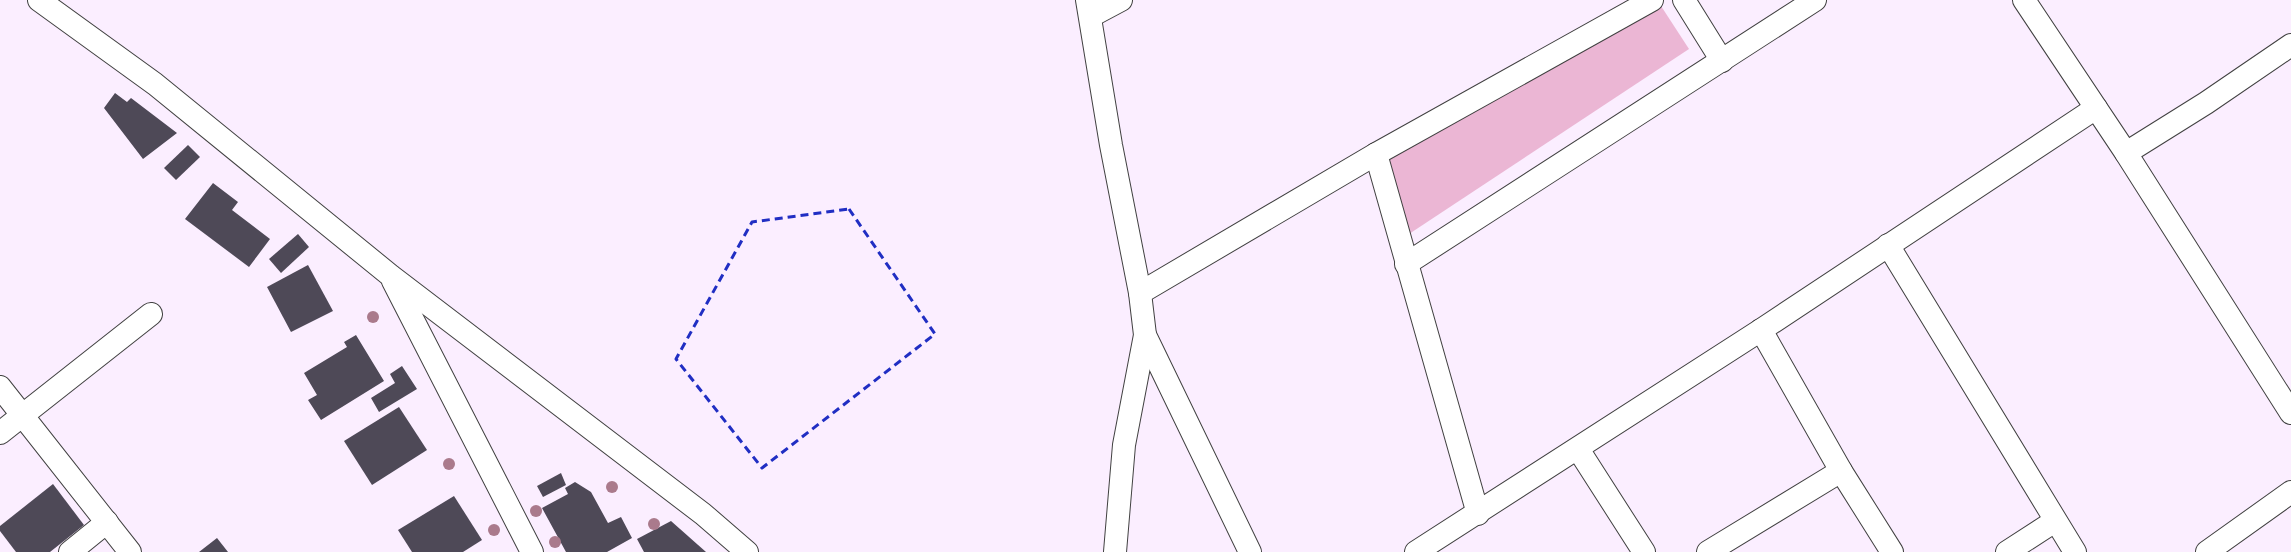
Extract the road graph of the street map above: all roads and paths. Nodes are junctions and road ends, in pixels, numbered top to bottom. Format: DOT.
graph roads {
  1 [pos="39,0"];
  2 [pos="1121,0"];
  3 [pos="1652,0"];
  4 [pos="1684,0"];
  5 [pos="1815,0"];
  6 [pos="2024,0"];
  7 [pos="1089,8"];
  8 [pos="2291,45"];
  9 [pos="1722,61"];
  10 [pos="2096,108"];
  11 [pos="2126,153"];
  12 [pos="1376,154"];
  13 [pos="1888,245"];
  14 [pos="1406,264"];
  15 [pos="390,276"];
  16 [pos="1140,293"];
  17 [pos="150,314"];
  18 [pos="1761,330"];
  19 [pos="1145,335"];
  20 [pos="0,387"];
  21 [pos="2288,402"];
  22 [pos="23,416"];
  23 [pos="0,433"];
  24 [pos="1578,449"];
  25 [pos="1841,471"];
  26 [pos="2291,492"];
  27 [pos="1478,514"];
  28 [pos="2055,521"];
  29 [pos="107,522"];
  30 [pos="70,552"];
  31 [pos="130,552"];
  32 [pos="532,552"];
  33 [pos="747,552"];
  34 [pos="1115,552"];
  35 [pos="1250,552"];
  36 [pos="1416,552"];
  37 [pos="1644,552"];
  38 [pos="1708,552"];
  39 [pos="1892,552"];
  40 [pos="2007,552"];
  41 [pos="2076,552"];
  42 [pos="2206,552"];
  1 -- 15 [label="street"];
  2 -- 7 [label="street"];
  3 -- 12 [label="street"];
  4 -- 9 [label="street"];
  5 -- 9 [label="street"];
  6 -- 10 [label="street"];
  7 -- 16 [label="street"];
  8 -- 11 [label="street"];
  9 -- 14 [label="street"];
  10 -- 11 [label="street"];
  10 -- 13 [label="street"];
  11 -- 21 [label="street"];
  12 -- 14 [label="street"];
  12 -- 16 [label="street"];
  13 -- 18 [label="street"];
  13 -- 28 [label="street"];
  14 -- 27 [label="street"];
  15 -- 32 [label="street"];
  15 -- 33 [label="street"];
  16 -- 19 [label="street"];
  17 -- 22 [label="street"];
  18 -- 24 [label="street"];
  18 -- 25 [label="street"];
  19 -- 34 [label="street"];
  19 -- 35 [label="street"];
  20 -- 22 [label="street"];
  22 -- 23 [label="street"];
  22 -- 29 [label="street"];
  24 -- 27 [label="street"];
  24 -- 37 [label="street"];
  25 -- 38 [label="street"];
  25 -- 39 [label="street"];
  26 -- 42 [label="street"];
  27 -- 36 [label="street"];
  28 -- 40 [label="street"];
  28 -- 41 [label="street"];
  29 -- 30 [label="street"];
  29 -- 31 [label="street"];
}
